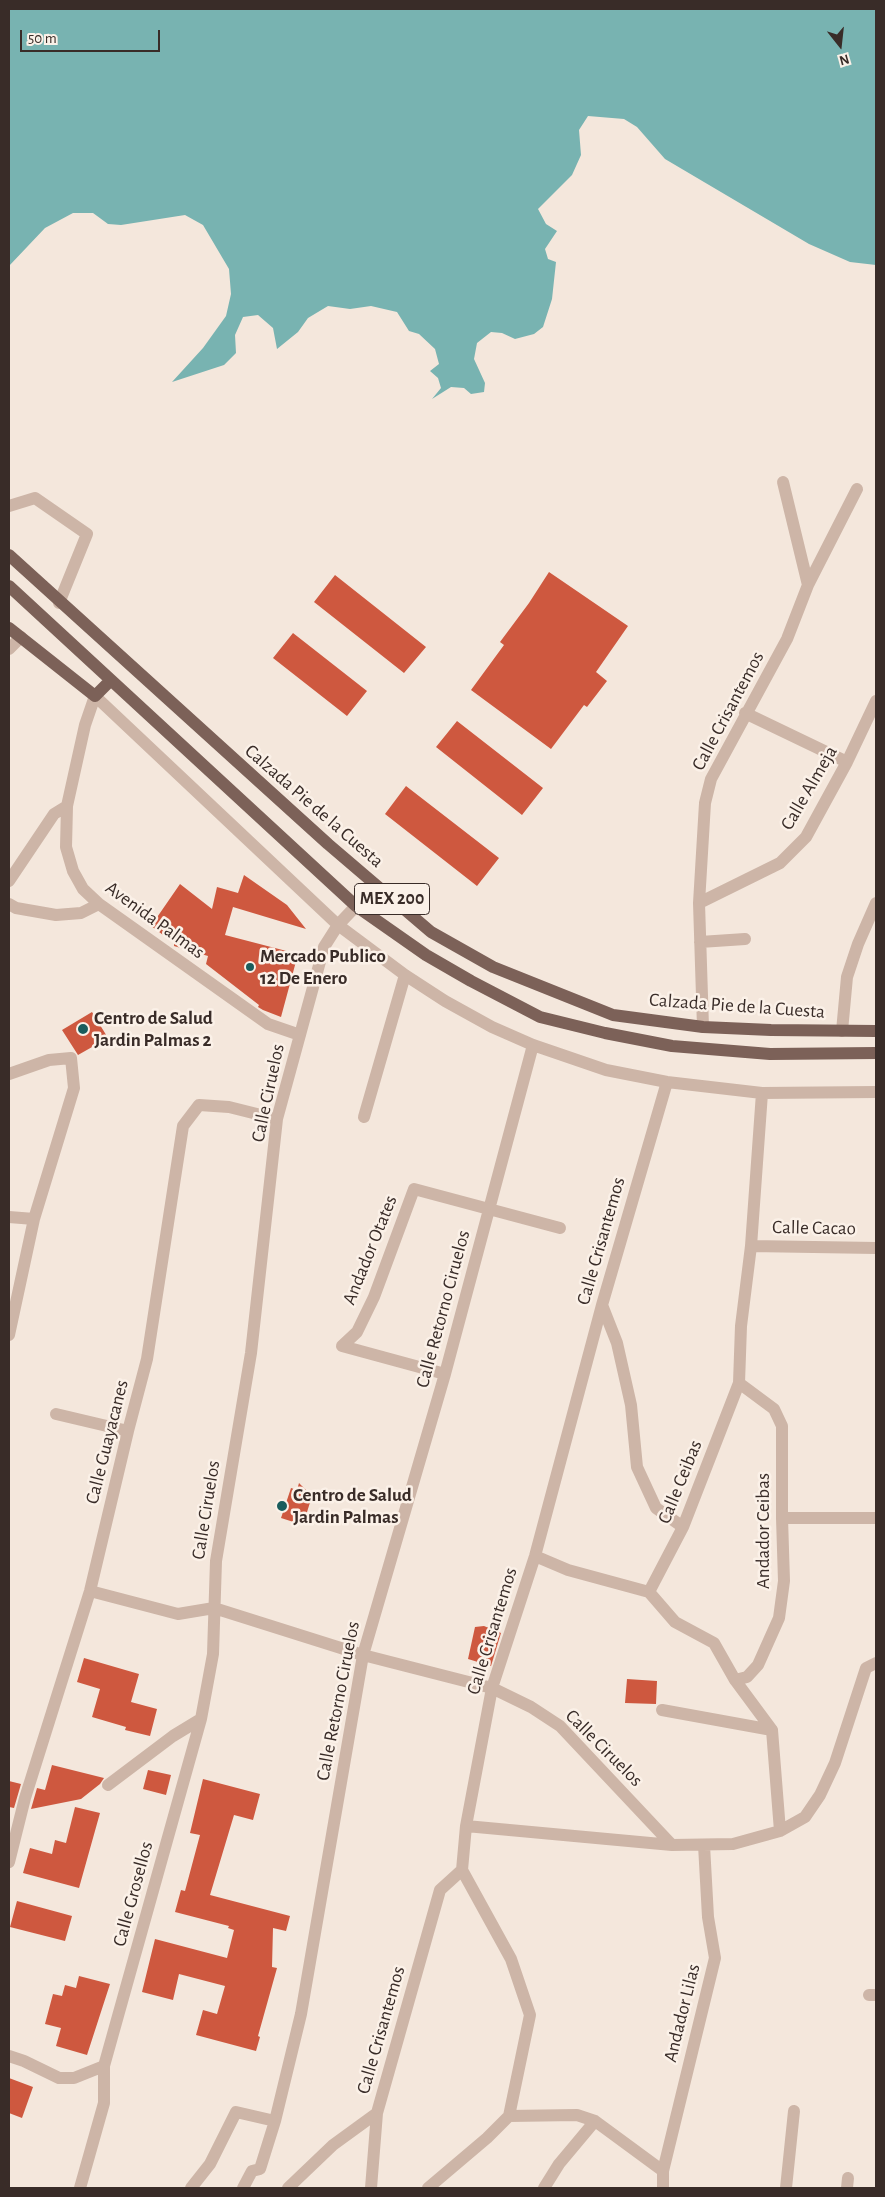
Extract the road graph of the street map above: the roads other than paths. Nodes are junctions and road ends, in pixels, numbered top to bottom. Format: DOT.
graph roads {
  1 [pos="783,482"];
  2 [pos="857,488"];
  3 [pos="9,506"];
  4 [pos="9,555"];
  5 [pos="808,585"];
  6 [pos="9,586"];
  7 [pos="59,602"];
  8 [pos="9,628"];
  9 [pos="21,637"];
  10 [pos="9,649"];
  11 [pos="110,681"];
  12 [pos="95,696"];
  13 [pos="876,701"];
  14 [pos="746,713"];
  15 [pos="847,762"];
  16 [pos="67,806"];
  17 [pos="9,881"];
  18 [pos="699,903"];
  19 [pos="876,903"];
  20 [pos="9,904"];
  21 [pos="98,904"];
  22 [pos="356,906"];
  23 [pos="338,925"];
  24 [pos="745,939"];
  25 [pos="700,942"];
  26 [pos="405,975"];
  27 [pos="703,1027"];
  28 [pos="842,1031"];
  29 [pos="876,1031"];
  30 [pos="300,1035"];
  31 [pos="533,1045"];
  32 [pos="876,1053"];
  33 [pos="9,1074"];
  34 [pos="667,1082"];
  35 [pos="876,1092"];
  36 [pos="762,1093"];
  37 [pos="364,1117"];
  38 [pos="277,1119"];
  39 [pos="489,1208"];
  40 [pos="9,1217"];
  41 [pos="34,1219"];
  42 [pos="560,1228"];
  43 [pos="752,1246"];
  44 [pos="876,1248"];
  45 [pos="602,1305"];
  46 [pos="9,1335"];
  47 [pos="445,1374"];
  48 [pos="739,1383"];
  49 [pos="56,1414"];
  50 [pos="128,1431"];
  51 [pos="782,1518"];
  52 [pos="876,1518"];
  53 [pos="683,1526"];
  54 [pos="535,1556"];
  55 [pos="90,1591"];
  56 [pos="649,1592"];
  57 [pos="214,1608"];
  58 [pos="363,1655"];
  59 [pos="876,1663"];
  60 [pos="735,1680"];
  61 [pos="492,1688"];
  62 [pos="662,1710"];
  63 [pos="200,1720"];
  64 [pos="772,1730"];
  65 [pos="108,1785"];
  66 [pos="466,1826"];
  67 [pos="780,1831"];
  68 [pos="672,1845"];
  69 [pos="704,1845"];
  70 [pos="9,1862"];
  71 [pos="462,1870"];
  72 [pos="9,2056"];
  73 [pos="104,2066"];
  74 [pos="794,2111"];
  75 [pos="377,2113"];
  76 [pos="509,2116"];
  77 [pos="275,2121"];
  78 [pos="595,2121"];
  79 [pos="663,2171"];
  80 [pos="80,2188"];
  81 [pos="191,2188"];
  82 [pos="243,2188"];
  83 [pos="288,2188"];
  84 [pos="371,2188"];
  85 [pos="428,2188"];
  86 [pos="544,2188"];
  87 [pos="663,2188"];
  88 [pos="786,2188"];
  1 -- 5 [label="street"];
  2 -- 5 [label="street, Calle Crisantemos"];
  3 -- 7 [label="street"];
  4 -- 7 [label="main road, Calzada Pie de la Cuesta / MEX 200"];
  5 -- 14 [label="street, Calle Crisantemos"];
  6 -- 11 [label="main road, MEX 200"];
  7 -- 27 [label="main road, Calzada Pie de la Cuesta / MEX 200"];
  8 -- 9 [label="main road"];
  9 -- 10 [label="street"];
  9 -- 12 [label="main road"];
  11 -- 12 [label="main road, Avenida Palmas"];
  11 -- 22 [label="main road, MEX 200"];
  12 -- 16 [label="street, Avenida Palmas"];
  12 -- 23 [label="street"];
  13 -- 15 [label="street, Calle Almeja"];
  14 -- 15 [label="street"];
  14 -- 18 [label="street, Calle Crisantemos"];
  15 -- 18 [label="street, Calle Almeja"];
  16 -- 17 [label="street"];
  16 -- 21 [label="street, Avenida Palmas"];
  18 -- 25 [label="street, Calle Crisantemos"];
  19 -- 28 [label="street"];
  20 -- 21 [label="street"];
  21 -- 30 [label="street, Avenida Palmas"];
  22 -- 23 [label="street, Calle Ciruelos"];
  22 -- 32 [label="main road, MEX 200"];
  23 -- 26 [label="street"];
  23 -- 30 [label="street, Calle Ciruelos"];
  24 -- 25 [label="street"];
  25 -- 27 [label="street, Calle Crisantemos"];
  26 -- 31 [label="street"];
  26 -- 37 [label="street"];
  27 -- 28 [label="main road, Calzada Pie de la Cuesta / MEX 200"];
  28 -- 29 [label="main road, Calzada Pie de la Cuesta / MEX 200"];
  30 -- 38 [label="street, Calle Ciruelos"];
  31 -- 34 [label="street"];
  31 -- 39 [label="street, Calle Retorno Ciruelos"];
  33 -- 41 [label="street"];
  34 -- 36 [label="street"];
  34 -- 45 [label="street, Calle Crisantemos"];
  35 -- 36 [label="street"];
  36 -- 43 [label="street, Calle Ceibas"];
  38 -- 50 [label="street, Calle Guayacanes"];
  38 -- 57 [label="street, Calle Ciruelos"];
  39 -- 42 [label="street"];
  39 -- 47 [label="street, Calle Retorno Ciruelos"];
  39 -- 47 [label="street, Andador Otates"];
  40 -- 41 [label="street"];
  41 -- 46 [label="street"];
  43 -- 44 [label="street, Calle Cacao"];
  43 -- 48 [label="street, Calle Ceibas"];
  45 -- 53 [label="street"];
  45 -- 54 [label="street, Calle Crisantemos"];
  47 -- 58 [label="street, Calle Retorno Ciruelos"];
  48 -- 51 [label="street, Andador Ceibas"];
  48 -- 53 [label="street, Calle Ceibas"];
  49 -- 50 [label="street"];
  50 -- 55 [label="street, Calle Guayacanes"];
  51 -- 52 [label="street"];
  51 -- 60 [label="street, Andador Ceibas"];
  53 -- 56 [label="street, Calle Ceibas"];
  54 -- 56 [label="street"];
  54 -- 61 [label="street, Calle Crisantemos"];
  55 -- 57 [label="street"];
  55 -- 70 [label="street, Calle Guayacanes"];
  56 -- 60 [label="street"];
  57 -- 58 [label="street, Calle Ciruelos"];
  57 -- 63 [label="street, Calle Grosellos"];
  58 -- 61 [label="street, Calle Ciruelos"];
  58 -- 77 [label="street, Calle Retorno Ciruelos"];
  59 -- 67 [label="street"];
  60 -- 64 [label="street"];
  61 -- 66 [label="street, Calle Crisantemos"];
  61 -- 68 [label="street, Calle Ciruelos"];
  62 -- 64 [label="street"];
  63 -- 65 [label="street"];
  63 -- 73 [label="street, Calle Grosellos"];
  64 -- 67 [label="street"];
  66 -- 68 [label="street"];
  66 -- 71 [label="street, Calle Crisantemos"];
  67 -- 69 [label="street"];
  68 -- 69 [label="street"];
  69 -- 79 [label="street, Andador Lilas"];
  71 -- 75 [label="street, Calle Crisantemos"];
  71 -- 76 [label="street"];
  72 -- 73 [label="street"];
  73 -- 80 [label="street, Calle Grosellos"];
  74 -- 88 [label="street"];
  75 -- 83 [label="street"];
  75 -- 84 [label="street, Calle Crisantemos"];
  76 -- 78 [label="street"];
  76 -- 85 [label="street"];
  77 -- 81 [label="street"];
  77 -- 82 [label="street, Calle Retorno Ciruelos"];
  78 -- 79 [label="street"];
  78 -- 86 [label="street"];
  79 -- 87 [label="street, Andador Lilas"];
}
